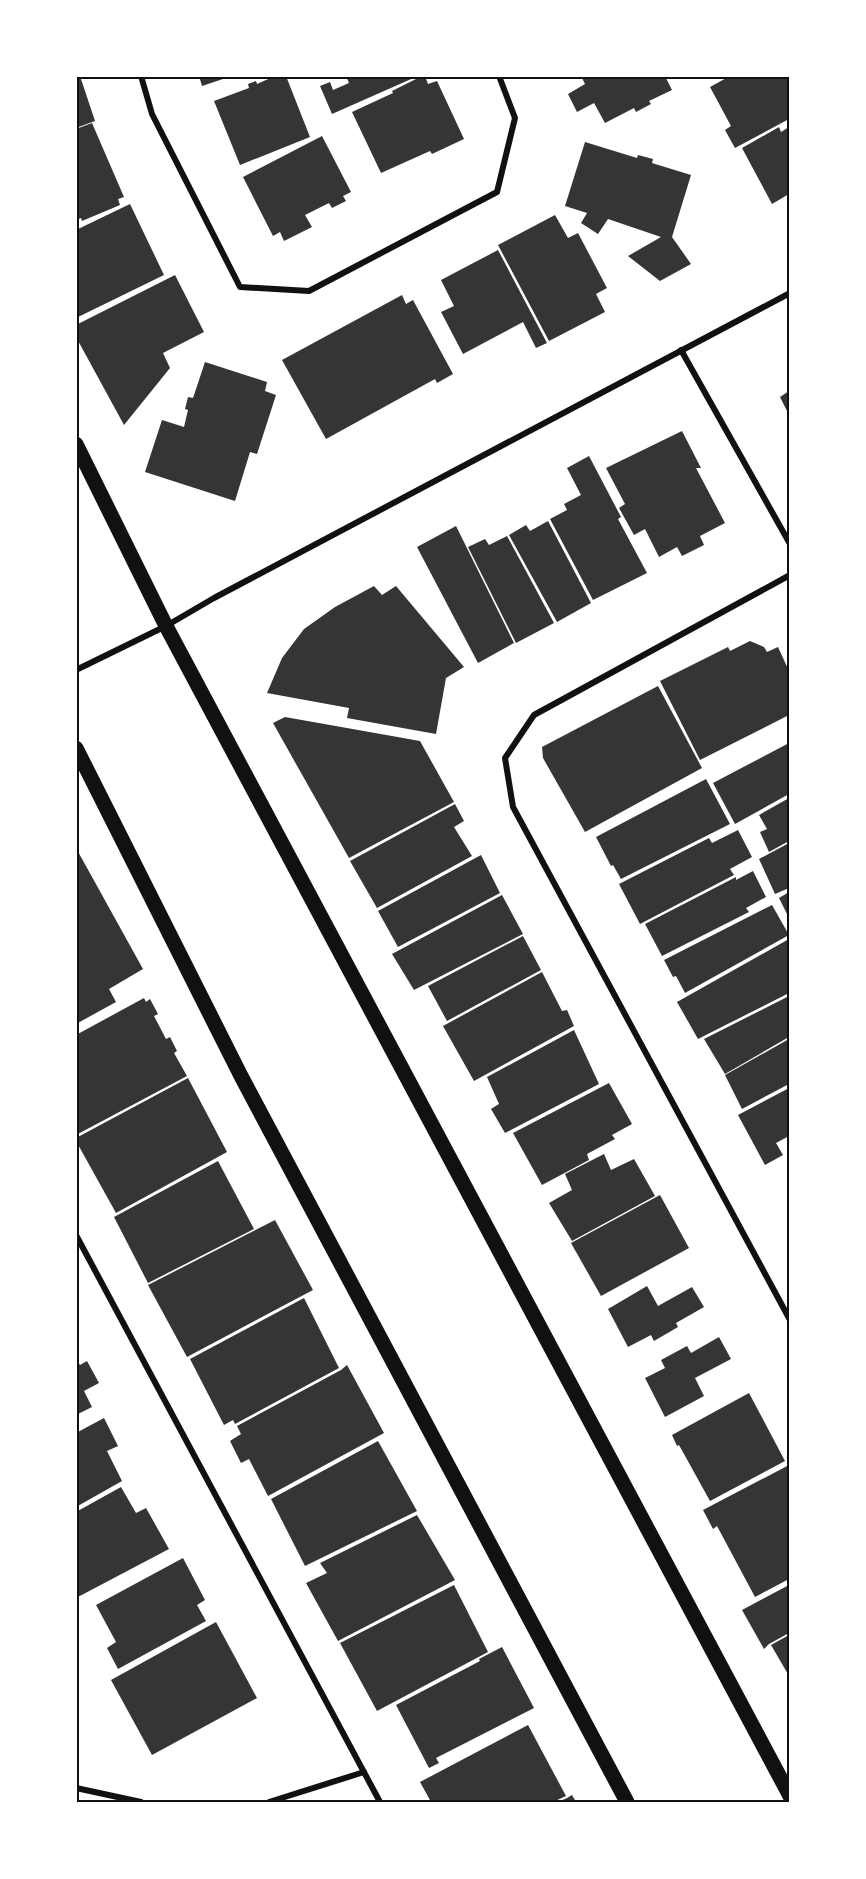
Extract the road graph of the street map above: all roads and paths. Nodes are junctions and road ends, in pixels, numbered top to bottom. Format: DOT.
graph roads {
  1 [pos="141,76"];
  2 [pos="499,76"];
  3 [pos="789,293"];
  4 [pos="681,350"];
  5 [pos="76,444"];
  6 [pos="789,544"];
  7 [pos="789,575"];
  8 [pos="166,626"];
  9 [pos="76,670"];
  10 [pos="76,748"];
  11 [pos="76,1235"];
  12 [pos="789,1320"];
  13 [pos="364,1772"];
  14 [pos="76,1788"];
  15 [pos="789,1796"];
  16 [pos="141,1803"];
  17 [pos="269,1803"];
  18 [pos="380,1803"];
  19 [pos="627,1803"];
  1 -- 2 [label="street"];
  3 -- 4 [label="street"];
  4 -- 6 [label="street"];
  4 -- 8 [label="street"];
  5 -- 8 [label="main road"];
  7 -- 12 [label="street"];
  8 -- 9 [label="street"];
  8 -- 15 [label="main road"];
  10 -- 19 [label="main road"];
  11 -- 13 [label="street"];
  13 -- 17 [label="street"];
  13 -- 18 [label="street"];
  14 -- 16 [label="street"];
}
